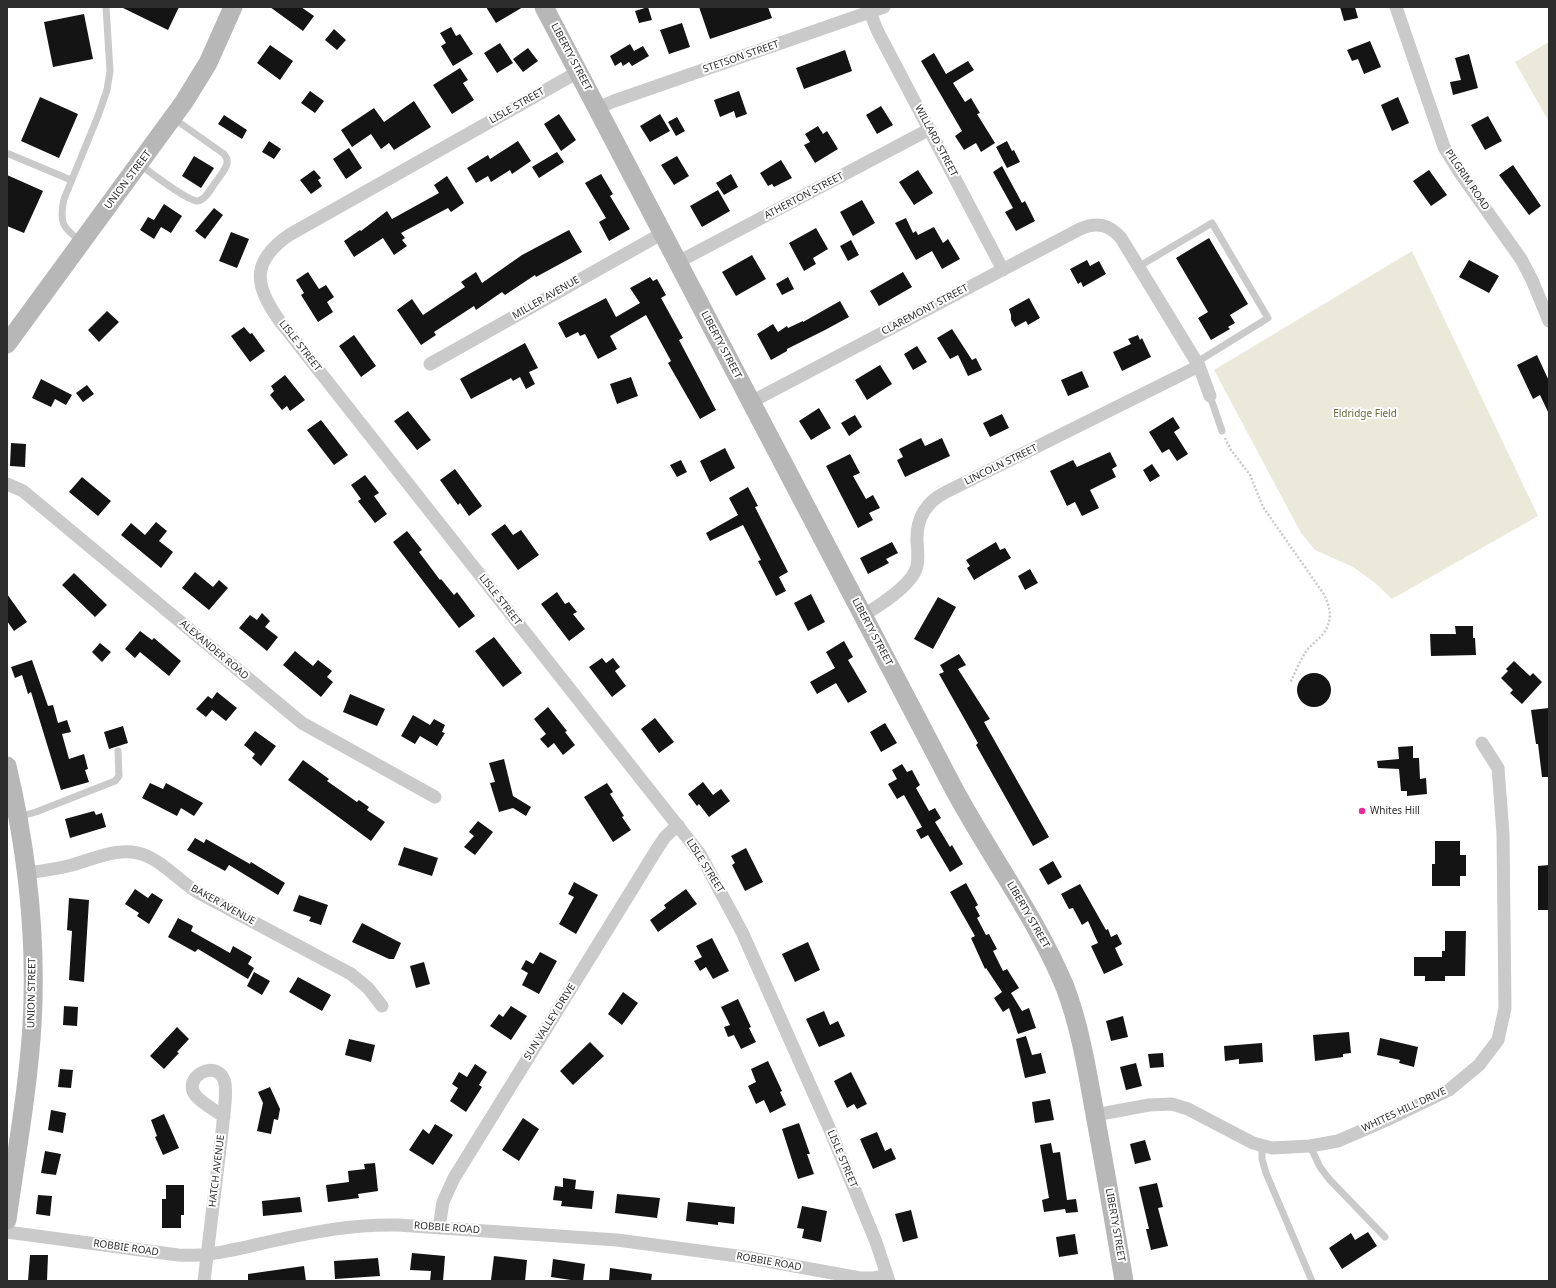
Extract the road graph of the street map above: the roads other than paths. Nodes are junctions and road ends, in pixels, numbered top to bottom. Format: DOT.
graph roads {
  1 [pos="106,7"];
  2 [pos="234,7"];
  3 [pos="544,7"];
  4 [pos="884,7"];
  5 [pos="1396,7"];
  6 [pos="870,12"];
  7 [pos="578,72"];
  8 [pos="598,108"];
  9 [pos="173,118"];
  10 [pos="930,129"];
  11 [pos="9,154"];
  12 [pos="140,164"];
  13 [pos="71,180"];
  14 [pos="663,233"];
  15 [pos="82,242"];
  16 [pos="678,262"];
  17 [pos="1138,267"];
  18 [pos="1003,270"];
  19 [pos="1549,321"];
  20 [pos="7,344"];
  21 [pos="430,364"];
  22 [pos="1198,364"];
  23 [pos="1210,396"];
  24 [pos="751,402"];
  25 [pos="1222,431"];
  26 [pos="7,484"];
  27 [pos="863,615"];
  28 [pos="1482,743"];
  29 [pos="118,751"];
  30 [pos="8,776"];
  31 [pos="435,797"];
  32 [pos="18,817"];
  33 [pos="678,825"];
  34 [pos="26,873"];
  35 [pos="382,1006"];
  36 [pos="1095,1115"];
  37 [pos="224,1116"];
  38 [pos="1262,1145"];
  39 [pos="1310,1146"];
  40 [pos="7,1220"];
  41 [pos="440,1228"];
  42 [pos="7,1232"];
  43 [pos="1385,1237"];
  44 [pos="207,1254"];
  45 [pos="888,1278"];
  46 [pos="204,1281"];
  47 [pos="1124,1281"];
  48 [pos="1312,1281"];
  1 -- 13 [label="lane"];
  2 -- 9 [label="main road, UNION STREET"];
  3 -- 7 [label="main road, LIBERTY STREET"];
  4 -- 6 [label="street, STETSON STREET"];
  5 -- 19 [label="street, PILGRIM ROAD"];
  6 -- 8 [label="street, STETSON STREET"];
  6 -- 10 [label="street, WILLARD STREET"];
  7 -- 8 [label="main road, LIBERTY STREET"];
  7 -- 33 [label="street, LISLE STREET"];
  8 -- 14 [label="main road, LIBERTY STREET"];
  9 -- 12 [label="main road, UNION STREET"];
  9 -- 12 [label="lane"];
  10 -- 16 [label="street, ATHERTON STREET"];
  10 -- 18 [label="street, WILLARD STREET"];
  11 -- 13 [label="lane"];
  12 -- 15 [label="main road, UNION STREET"];
  13 -- 15 [label="lane"];
  14 -- 16 [label="main road, LIBERTY STREET"];
  14 -- 21 [label="street, MILLER AVENUE"];
  15 -- 20 [label="main road, UNION STREET"];
  16 -- 24 [label="main road, LIBERTY STREET"];
  17 -- 18 [label="street, CLAREMONT STREET"];
  17 -- 22 [label="street"];
  17 -- 22 [label="lane"];
  18 -- 24 [label="street, CLAREMONT STREET"];
  22 -- 23 [label="street"];
  22 -- 27 [label="street, LINCOLN STREET"];
  23 -- 25 [label="lane"];
  24 -- 27 [label="main road, LIBERTY STREET"];
  26 -- 31 [label="street, ALEXANDER ROAD"];
  27 -- 36 [label="main road, LIBERTY STREET"];
  28 -- 39 [label="street, WHITES HILL DRIVE"];
  29 -- 32 [label="lane"];
  30 -- 32 [label="main road, UNION STREET"];
  32 -- 34 [label="main road, UNION STREET"];
  33 -- 41 [label="street, SUN VALLEY DRIVE"];
  33 -- 45 [label="street, LISLE STREET"];
  34 -- 35 [label="street, BAKER AVENUE"];
  34 -- 40 [label="main road, UNION STREET"];
  36 -- 38 [label="street, WHITES HILL DRIVE"];
  36 -- 47 [label="main road, LIBERTY STREET"];
  37 -- 37 [label="street, HATCH AVENUE"];
  37 -- 44 [label="street, HATCH AVENUE"];
  38 -- 39 [label="street, WHITES HILL DRIVE"];
  38 -- 48 [label="lane"];
  39 -- 43 [label="lane"];
  41 -- 44 [label="street, ROBBIE ROAD"];
  41 -- 45 [label="street, ROBBIE ROAD"];
  42 -- 44 [label="street, ROBBIE ROAD"];
  44 -- 46 [label="street, HATCH AVENUE"];
}
